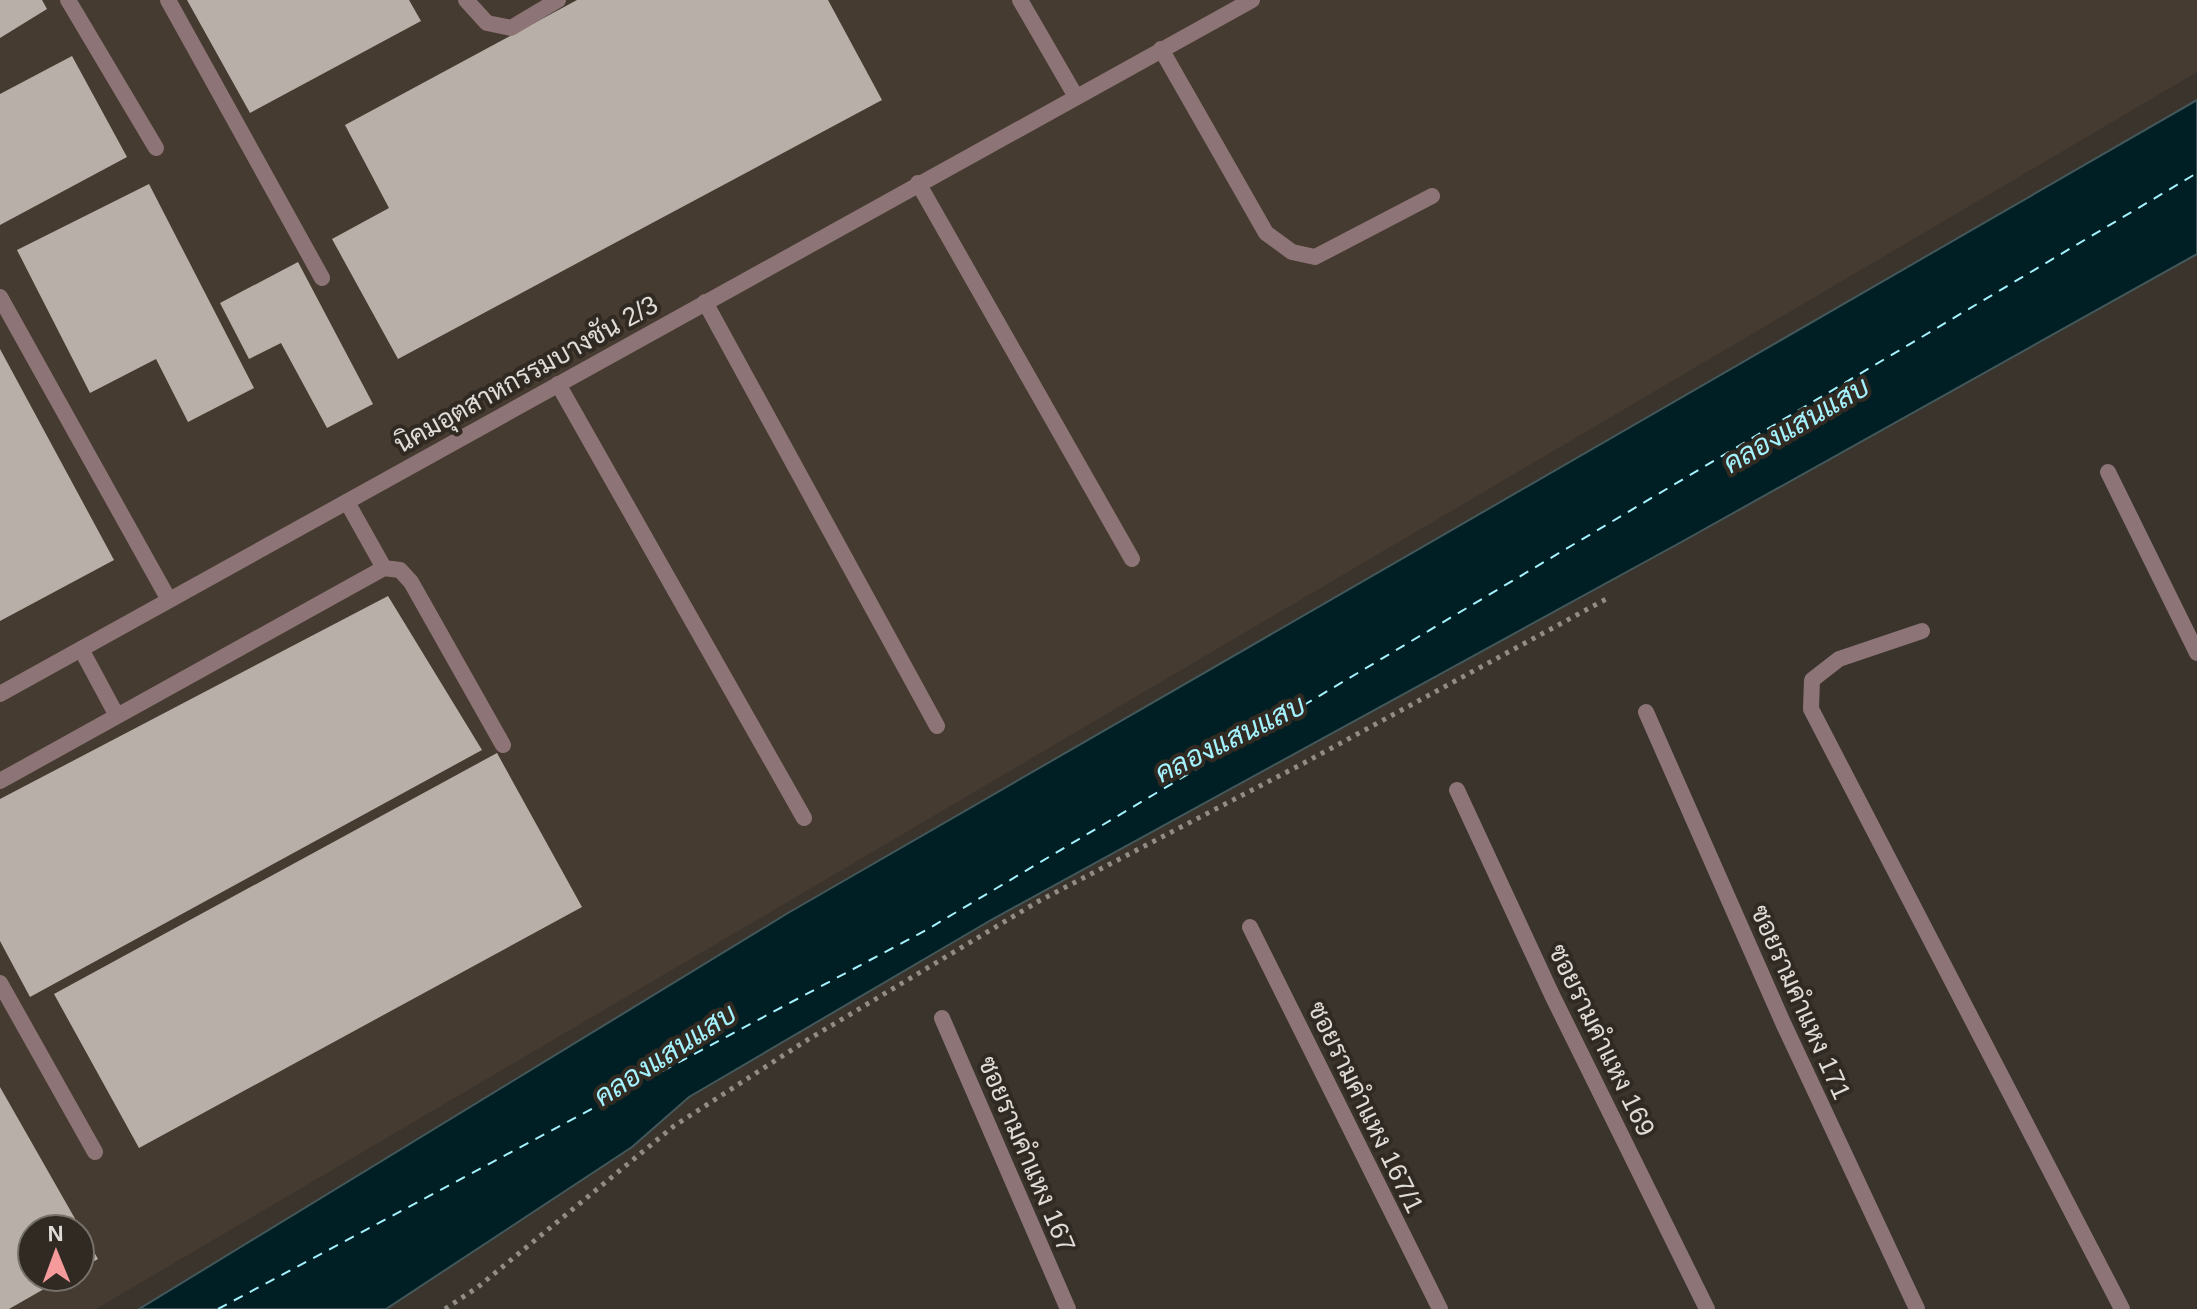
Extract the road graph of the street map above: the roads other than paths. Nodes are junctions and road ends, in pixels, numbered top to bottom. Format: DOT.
graph roads {
  1 [pos="68,0"];
  2 [pos="168,0"];
  3 [pos="466,0"];
  4 [pos="558,0"];
  5 [pos="1020,0"];
  6 [pos="1252,0"];
  7 [pos="1161,49"];
  8 [pos="1075,95"];
  9 [pos="156,148"];
  10 [pos="918,183"];
  11 [pos="1432,196"];
  12 [pos="322,278"];
  13 [pos="0,297"];
  14 [pos="705,302"];
  15 [pos="558,384"];
  16 [pos="2108,472"];
  17 [pos="347,502"];
  18 [pos="1132,559"];
  19 [pos="384,568"];
  20 [pos="169,600"];
  21 [pos="1922,631"];
  22 [pos="81,649"];
  23 [pos="2197,653"];
  24 [pos="0,694"];
  25 [pos="1646,712"];
  26 [pos="117,716"];
  27 [pos="937,726"];
  28 [pos="503,745"];
  29 [pos="0,781"];
  30 [pos="1457,790"];
  31 [pos="804,818"];
  32 [pos="1250,927"];
  33 [pos="0,983"];
  34 [pos="942,1018"];
  35 [pos="95,1152"];
  36 [pos="1068,1309"];
  37 [pos="1440,1309"];
  38 [pos="1707,1309"];
  39 [pos="1917,1309"];
  40 [pos="2122,1309"];
  1 -- 9 [label="street"];
  2 -- 12 [label="street"];
  3 -- 4 [label="street"];
  5 -- 8 [label="street"];
  6 -- 7 [label="street, นิคมอุตสาหกรรมบางชัน 2/3"];
  7 -- 8 [label="street, นิคมอุตสาหกรรมบางชัน 2/3"];
  7 -- 11 [label="street"];
  8 -- 10 [label="street, นิคมอุตสาหกรรมบางชัน 2/3"];
  10 -- 14 [label="street, นิคมอุตสาหกรรมบางชัน 2/3"];
  10 -- 18 [label="street"];
  13 -- 20 [label="street"];
  14 -- 15 [label="street, นิคมอุตสาหกรรมบางชัน 2/3"];
  14 -- 27 [label="street"];
  15 -- 17 [label="street, นิคมอุตสาหกรรมบางชัน 2/3"];
  15 -- 31 [label="street"];
  16 -- 23 [label="street"];
  17 -- 19 [label="street"];
  17 -- 20 [label="street, นิคมอุตสาหกรรมบางชัน 2/3"];
  19 -- 26 [label="street"];
  19 -- 28 [label="street"];
  20 -- 22 [label="street, นิคมอุตสาหกรรมบางชัน 2/3"];
  21 -- 40 [label="street"];
  22 -- 24 [label="street, นิคมอุตสาหกรรมบางชัน 2/3"];
  22 -- 26 [label="street"];
  25 -- 39 [label="street, ซอยรามคำแหง 171"];
  26 -- 29 [label="street"];
  30 -- 38 [label="street, ซอยรามคำแหง 169"];
  32 -- 37 [label="street, ซอยรามคำแหง 167/1"];
  33 -- 35 [label="street"];
  34 -- 36 [label="street, ซอยรามคำแหง 167"];
}
